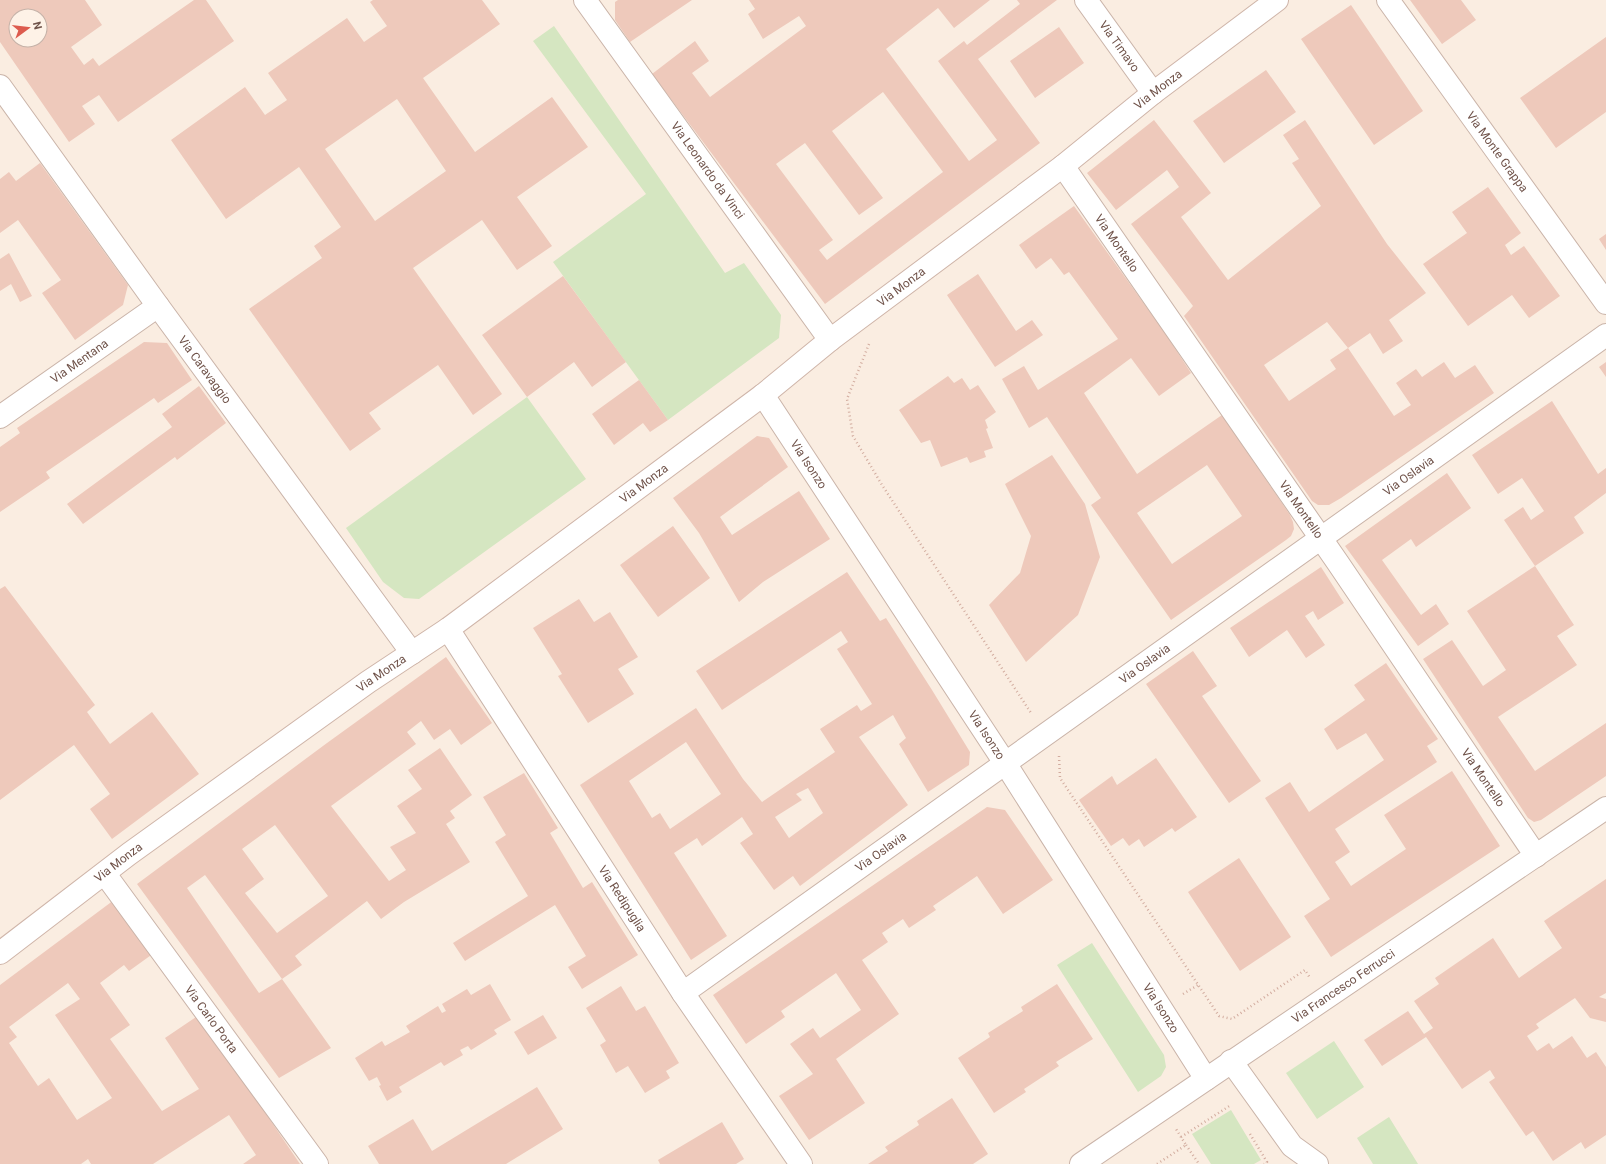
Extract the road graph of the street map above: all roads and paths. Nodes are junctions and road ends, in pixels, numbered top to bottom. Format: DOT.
graph roads {
  1 [pos="1086,0"];
  2 [pos="1277,0"];
  3 [pos="1388,0"];
  4 [pos="588,1"];
  5 [pos="0,86"];
  6 [pos="1153,93"];
  7 [pos="1063,166"];
  8 [pos="1606,303"];
  9 [pos="158,306"];
  10 [pos="858,320"];
  11 [pos="1606,335"];
  12 [pos="830,340"];
  13 [pos="763,395"];
  14 [pos="0,417"];
  15 [pos="1320,538"];
  16 [pos="448,630"];
  17 [pos="412,653"];
  18 [pos="1045,734"];
  19 [pos="1005,763"];
  20 [pos="1606,808"];
  21 [pos="1536,856"];
  22 [pos="105,874"];
  23 [pos="0,953"];
  24 [pos="682,993"];
  25 [pos="1324,999"];
  26 [pos="1231,1061"];
  27 [pos="1206,1079"];
  28 [pos="1163,1109"];
  29 [pos="1235,1111"];
  30 [pos="1247,1130"];
  31 [pos="1181,1136"];
  32 [pos="1186,1144"];
  33 [pos="1289,1155"];
  34 [pos="791,1161"];
  35 [pos="317,1164"];
  36 [pos="1081,1164"];
  37 [pos="1157,1164"];
  38 [pos="1199,1164"];
  39 [pos="1264,1164"];
  40 [pos="1317,1164"];
  1 -- 6 [label="street, Via Timavo"];
  2 -- 6 [label="street, Via Monza"];
  3 -- 8 [label="street, Via Monte Grappa"];
  4 -- 12 [label="street, Via Leonardo da Vinci"];
  5 -- 9 [label="street, Via Caravaggio"];
  6 -- 7 [label="street, Via Monza"];
  7 -- 10 [label="street, Via Monza"];
  7 -- 15 [label="street, Via Montello"];
  9 -- 14 [label="street, Via Mentana"];
  9 -- 17 [label="street, Via Caravaggio"];
  10 -- 12 [label="street, Via Monza"];
  10 -- 18 [label="path"];
  11 -- 15 [label="street, Via Oslavia"];
  12 -- 13 [label="street, Via Monza"];
  13 -- 16 [label="street, Via Monza"];
  13 -- 19 [label="street, Via Isonzo"];
  15 -- 18 [label="street, Via Oslavia"];
  15 -- 21 [label="street, Via Montello"];
  16 -- 17 [label="street, Via Monza"];
  16 -- 24 [label="street, Via Redipuglia"];
  17 -- 22 [label="street, Via Monza"];
  18 -- 19 [label="street, Via Oslavia"];
  18 -- 25 [label="path"];
  19 -- 24 [label="street, Via Oslavia"];
  19 -- 27 [label="street, Via Isonzo"];
  20 -- 21 [label="street, Via Francesco Ferrucci"];
  21 -- 25 [label="street, Via Francesco Ferrucci"];
  22 -- 23 [label="street, Via Monza"];
  22 -- 35 [label="street, Via Carlo Porta"];
  24 -- 34 [label="street, Via Redipuglia"];
  25 -- 26 [label="street, Via Francesco Ferrucci"];
  26 -- 27 [label="street, Via Francesco Ferrucci"];
  26 -- 33 [label="street"];
  27 -- 28 [label="street, Via Francesco Ferrucci"];
  28 -- 31 [label="path"];
  28 -- 36 [label="street, Via Francesco Ferrucci"];
  29 -- 31 [label="path"];
  30 -- 39 [label="path"];
  31 -- 32 [label="path"];
  32 -- 37 [label="path"];
  32 -- 38 [label="path"];
  33 -- 40 [label="street"];
}
